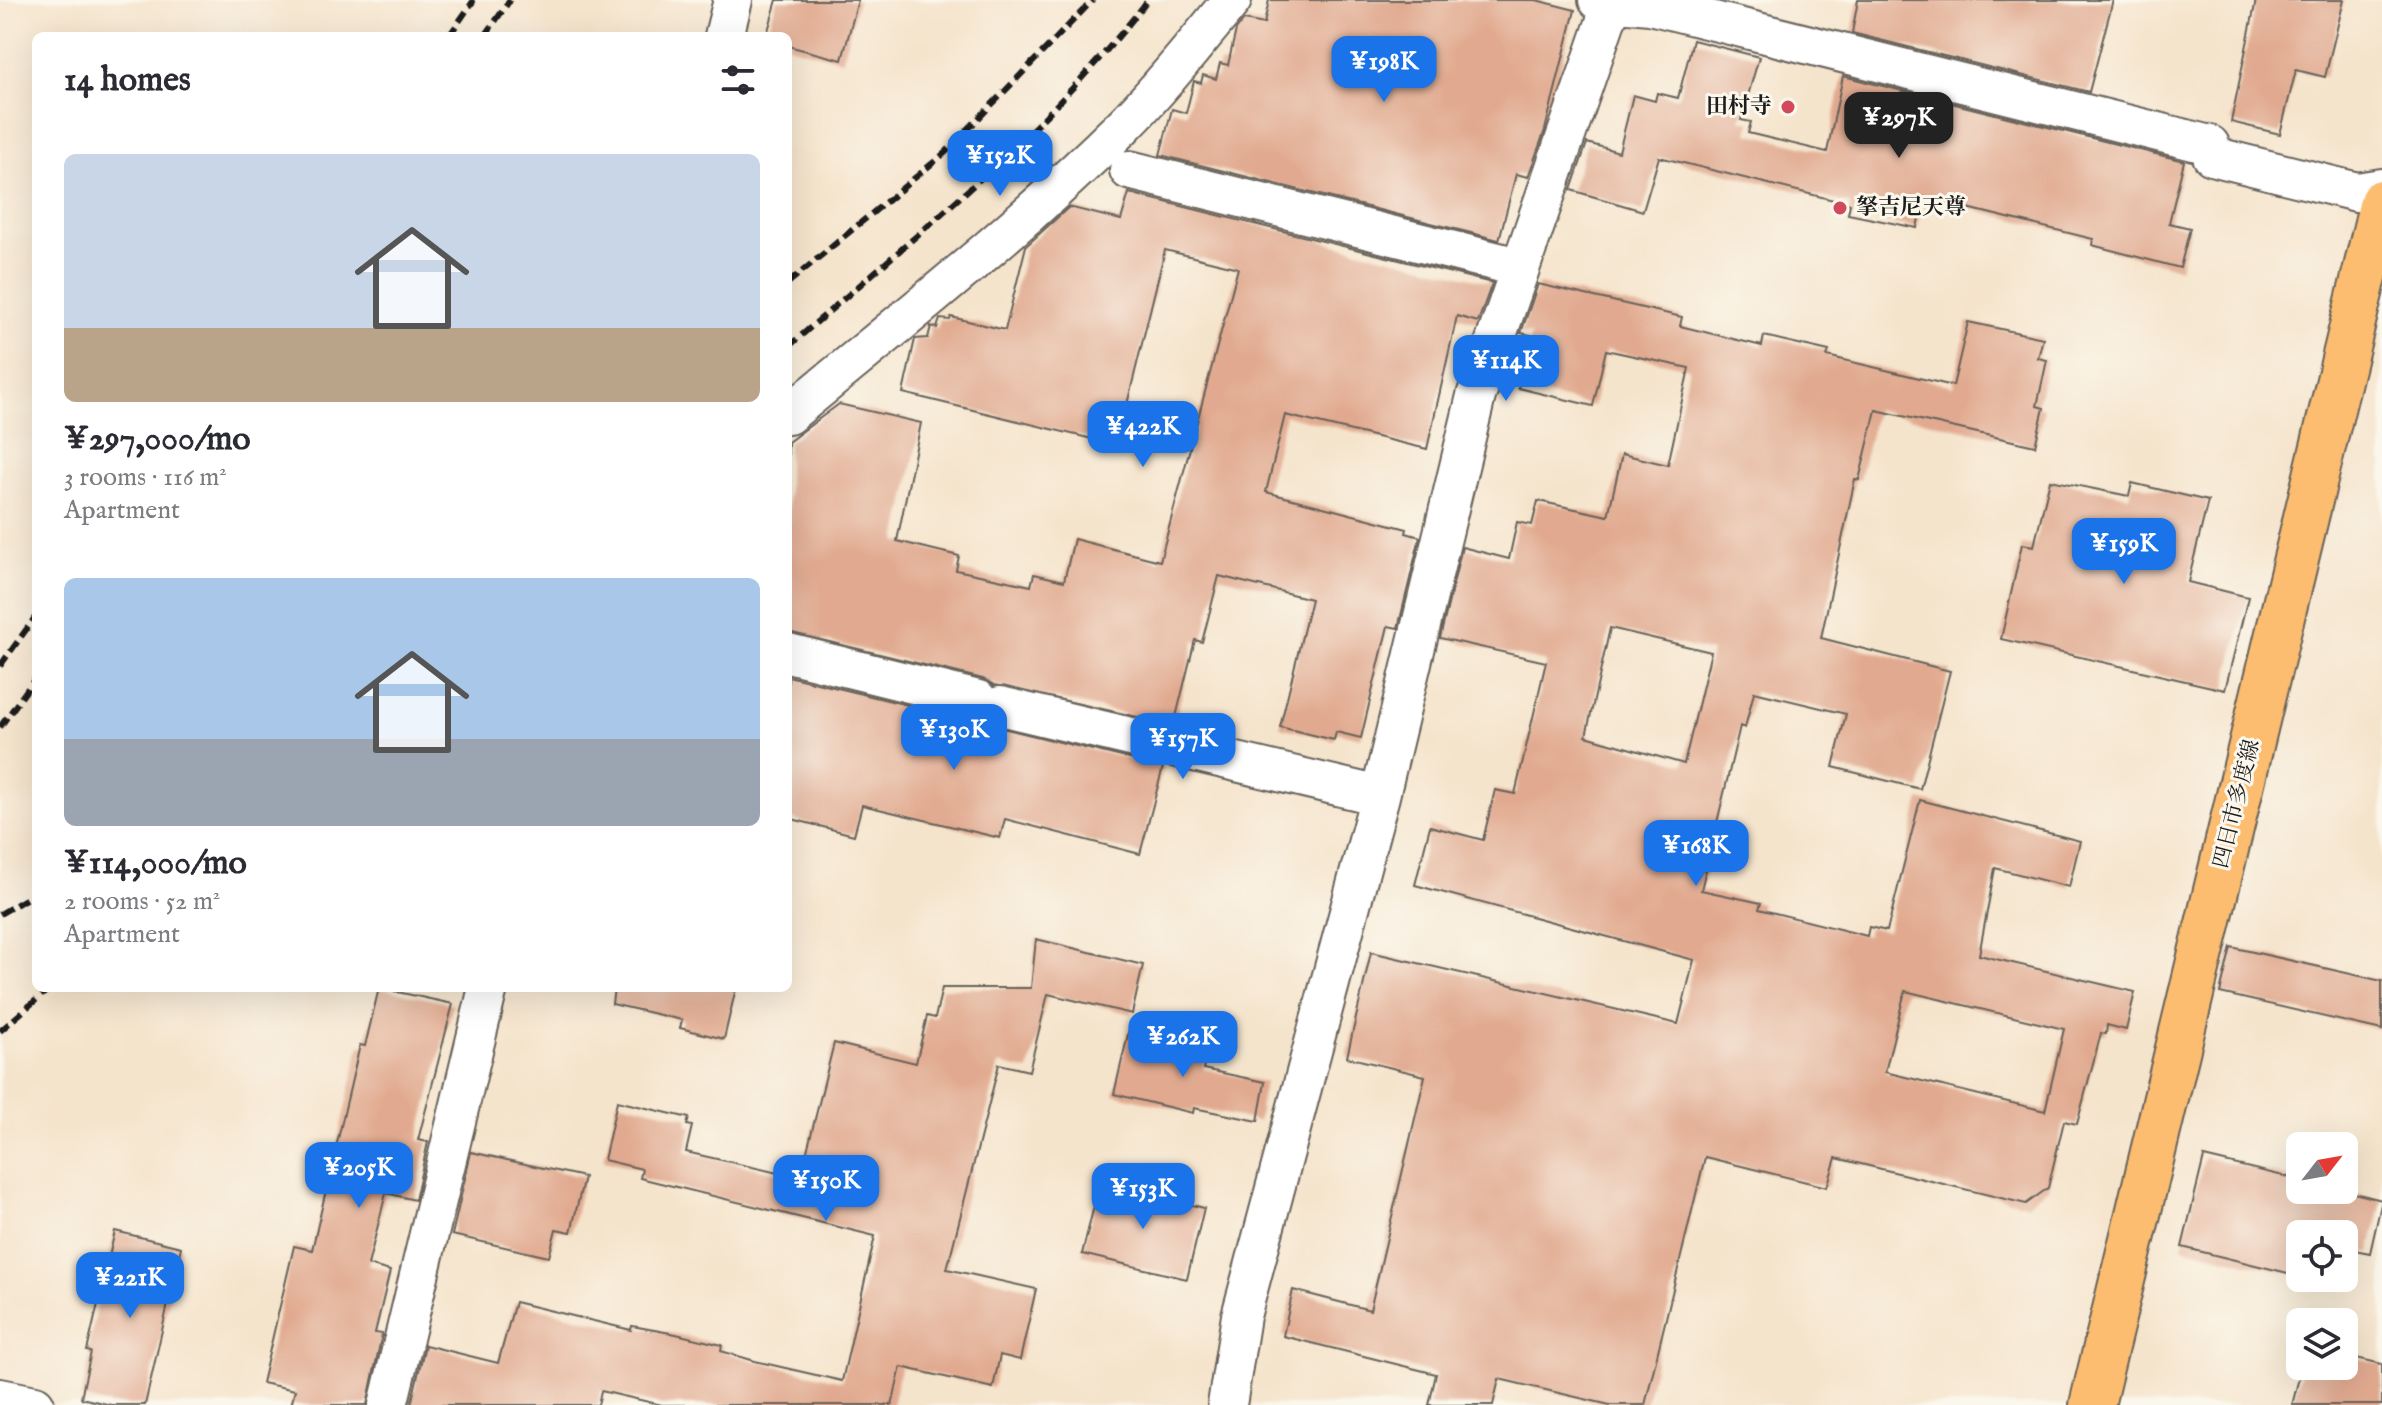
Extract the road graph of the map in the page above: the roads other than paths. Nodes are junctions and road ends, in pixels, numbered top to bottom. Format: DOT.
graph roads {
  1 [pos="733,0"];
  2 [pos="1232,0"];
  3 [pos="1608,1"];
  4 [pos="725,32"];
  5 [pos="1129,170"];
  6 [pos="2382,188"];
  7 [pos="2382,202"];
  8 [pos="1518,267"];
  9 [pos="792,412"];
  10 [pos="792,654"];
  11 [pos="1380,796"];
  12 [pos="487,992"];
  13 [pos="0,1398"];
  14 [pos="35,1405"];
  15 [pos="388,1405"];
  16 [pos="1227,1405"];
  17 [pos="2092,1405"];
  1 -- 4 [label="street"];
  2 -- 9 [label="street"];
  3 -- 6 [label="street"];
  3 -- 8 [label="street"];
  5 -- 8 [label="street"];
  7 -- 17 [label="main road, 四日市多度線"];
  8 -- 11 [label="street"];
  10 -- 11 [label="street"];
  11 -- 16 [label="street"];
  12 -- 15 [label="street"];
  13 -- 14 [label="street"];
}
